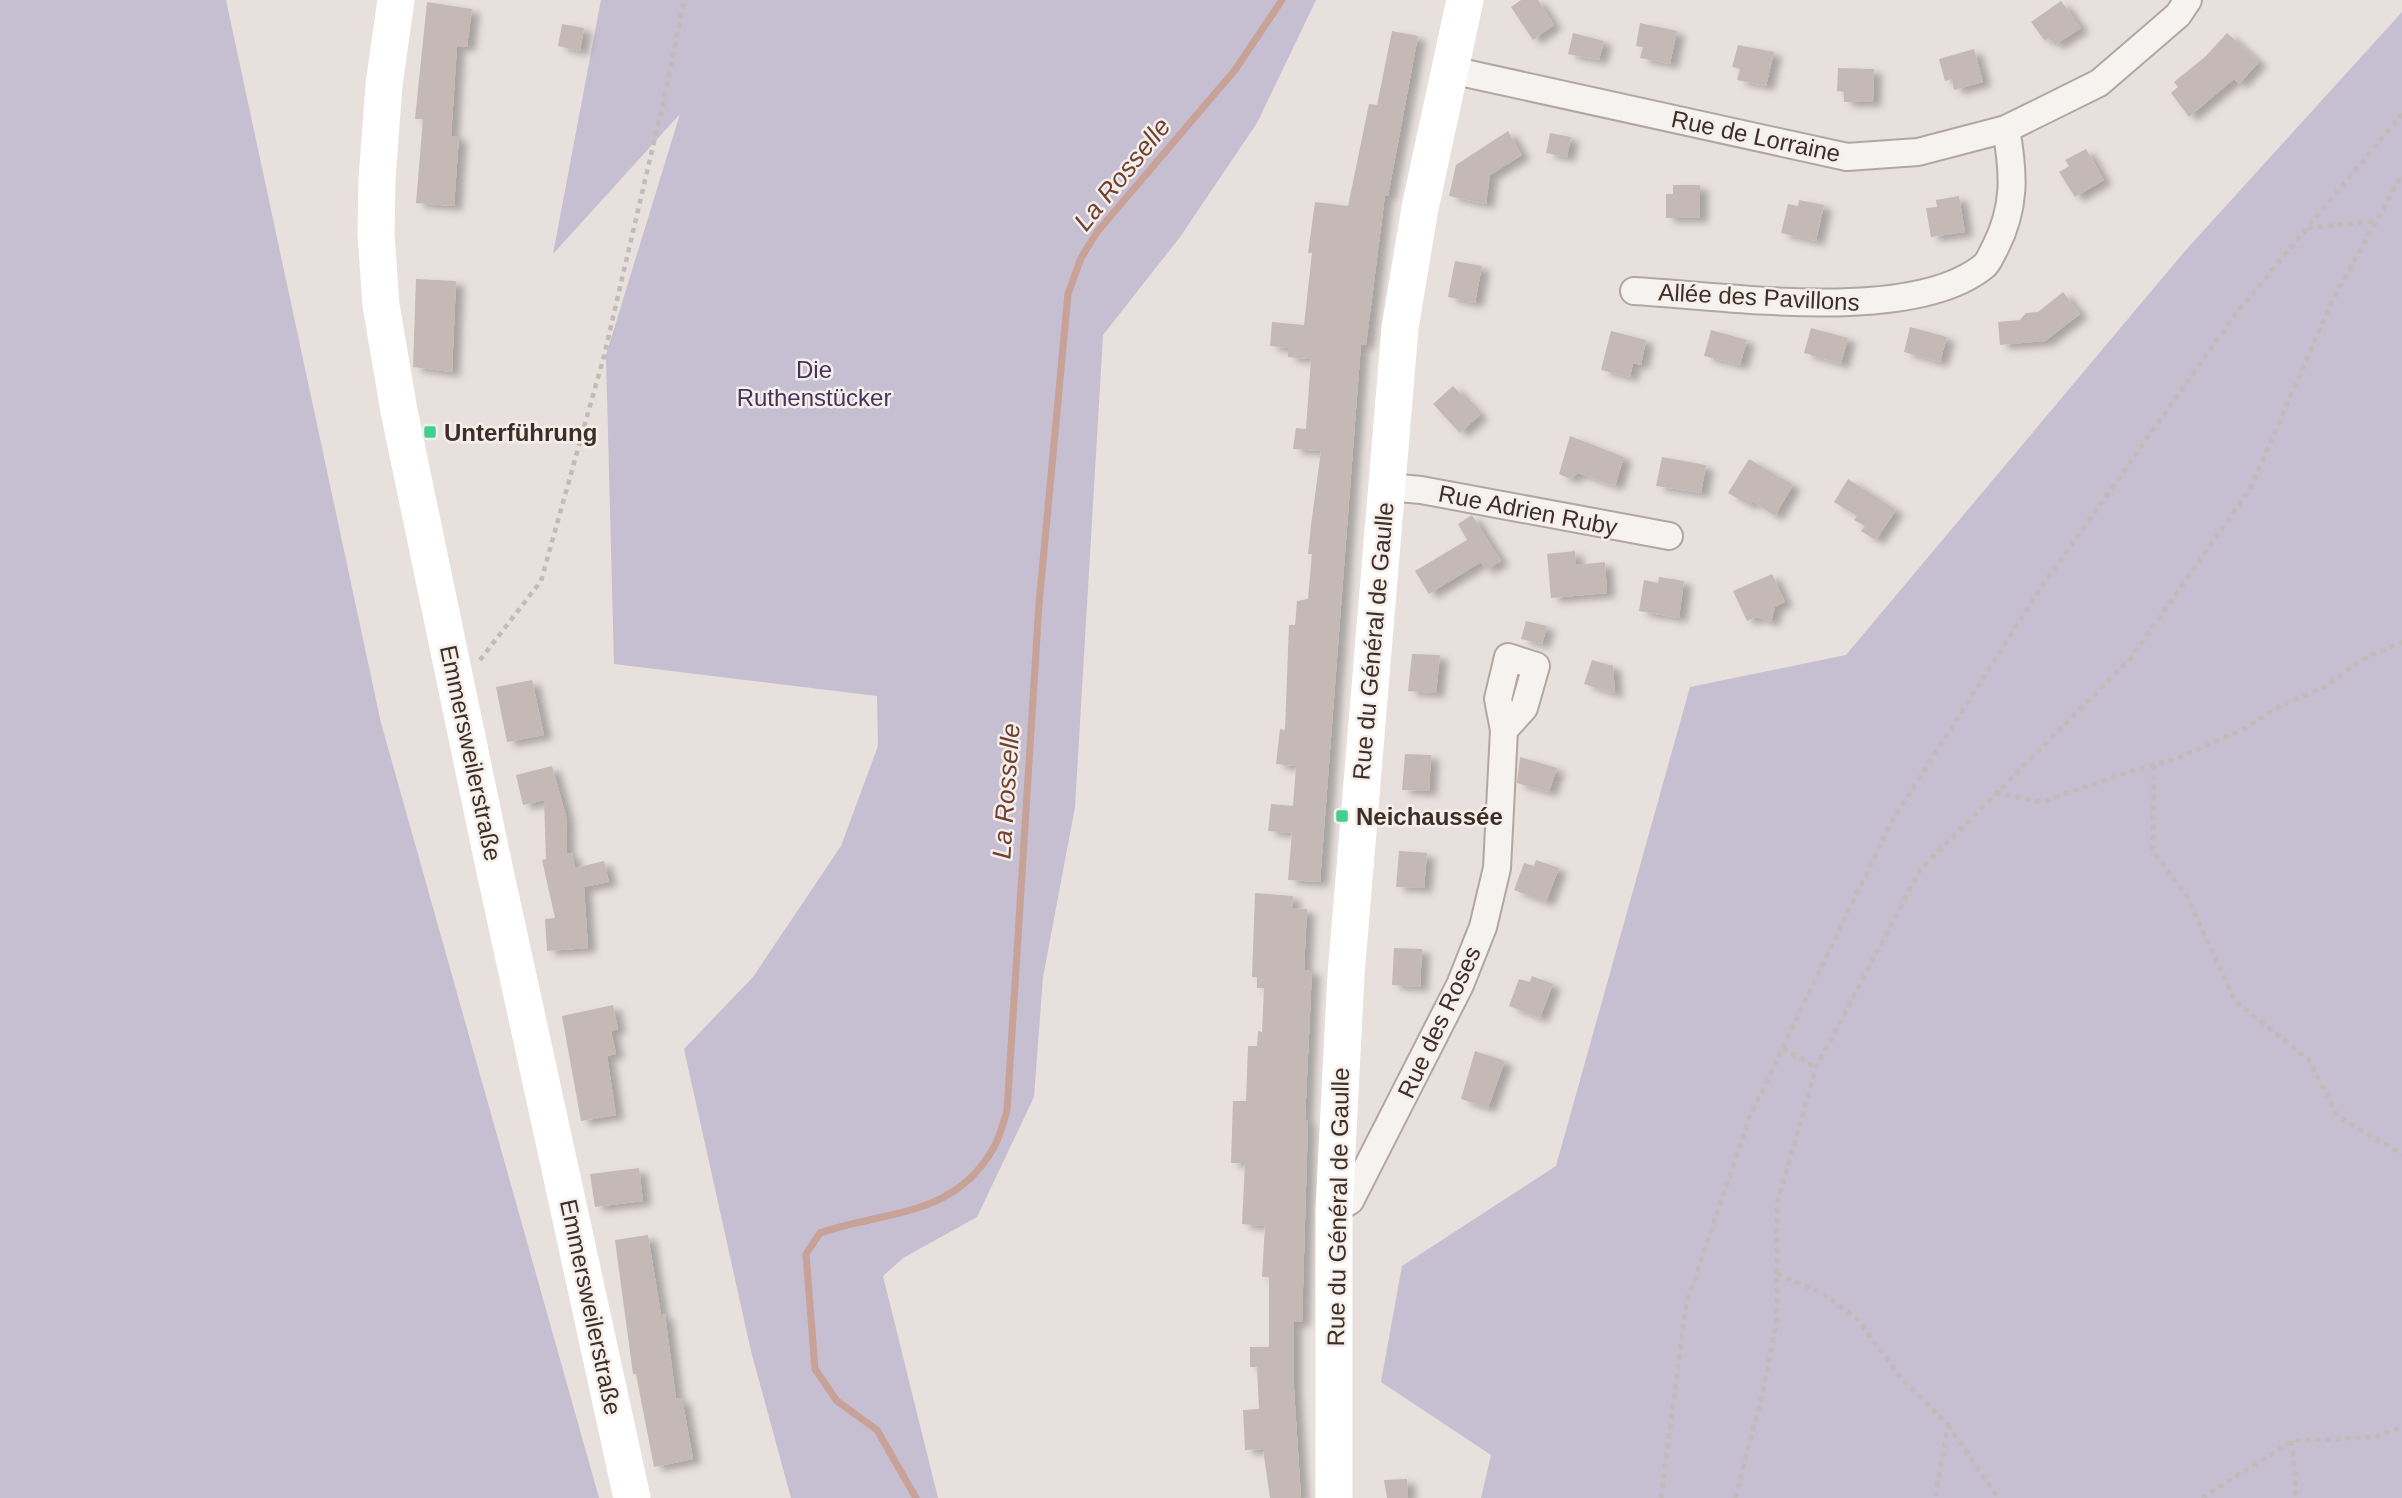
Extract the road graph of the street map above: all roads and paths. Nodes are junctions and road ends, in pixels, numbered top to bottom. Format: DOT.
graph roads {
  1 [pos="396,0"];
  2 [pos="684,0"];
  3 [pos="1465,0"];
  4 [pos="2188,0"];
  5 [pos="1451,70"];
  6 [pos="2402,114"];
  7 [pos="2006,129"];
  8 [pos="2402,175"];
  9 [pos="2377,221"];
  10 [pos="2307,228"];
  11 [pos="1634,291"];
  12 [pos="1387,486"];
  13 [pos="1669,536"];
  14 [pos="2402,642"];
  15 [pos="457,688"];
  16 [pos="1504,730"];
  17 [pos="2154,765"];
  18 [pos="1996,793"];
  19 [pos="1783,1048"];
  20 [pos="1816,1068"];
  21 [pos="2402,1154"];
  22 [pos="1334,1210"];
  23 [pos="1777,1274"];
  24 [pos="1948,1424"];
  25 [pos="2402,1427"];
  26 [pos="2292,1441"];
  27 [pos="632,1498"];
  28 [pos="1334,1498"];
  29 [pos="1661,1498"];
  30 [pos="1735,1498"];
  31 [pos="1935,1498"];
  32 [pos="1998,1498"];
  33 [pos="2202,1498"];
  34 [pos="2293,1498"];
  1 -- 15 [label="main road, Emmersweilerstraße"];
  2 -- 15 [label="path"];
  3 -- 5 [label="main road, Rue du Général de Gaulle"];
  4 -- 7 [label="street, Rue de Lorraine"];
  5 -- 7 [label="street, Rue de Lorraine"];
  5 -- 12 [label="main road, Rue du Général de Gaulle"];
  6 -- 10 [label="path"];
  7 -- 11 [label="street, Allée des Pavillons"];
  8 -- 9 [label="path"];
  9 -- 10 [label="path"];
  9 -- 18 [label="path"];
  10 -- 19 [label="path"];
  12 -- 13 [label="street, Rue Adrien Ruby"];
  12 -- 22 [label="main road, Rue du Général de Gaulle"];
  14 -- 17 [label="path"];
  15 -- 27 [label="main road, Emmersweilerstraße"];
  16 -- 22 [label="street, Rue des Roses"];
  17 -- 18 [label="path"];
  17 -- 21 [label="path"];
  18 -- 20 [label="path"];
  19 -- 20 [label="path"];
  19 -- 29 [label="path"];
  20 -- 23 [label="path"];
  22 -- 28 [label="main road, Rue du Général de Gaulle"];
  23 -- 24 [label="path"];
  23 -- 30 [label="path"];
  24 -- 31 [label="path"];
  24 -- 32 [label="path"];
  25 -- 26 [label="path"];
  26 -- 33 [label="path"];
  26 -- 34 [label="path"];
}
